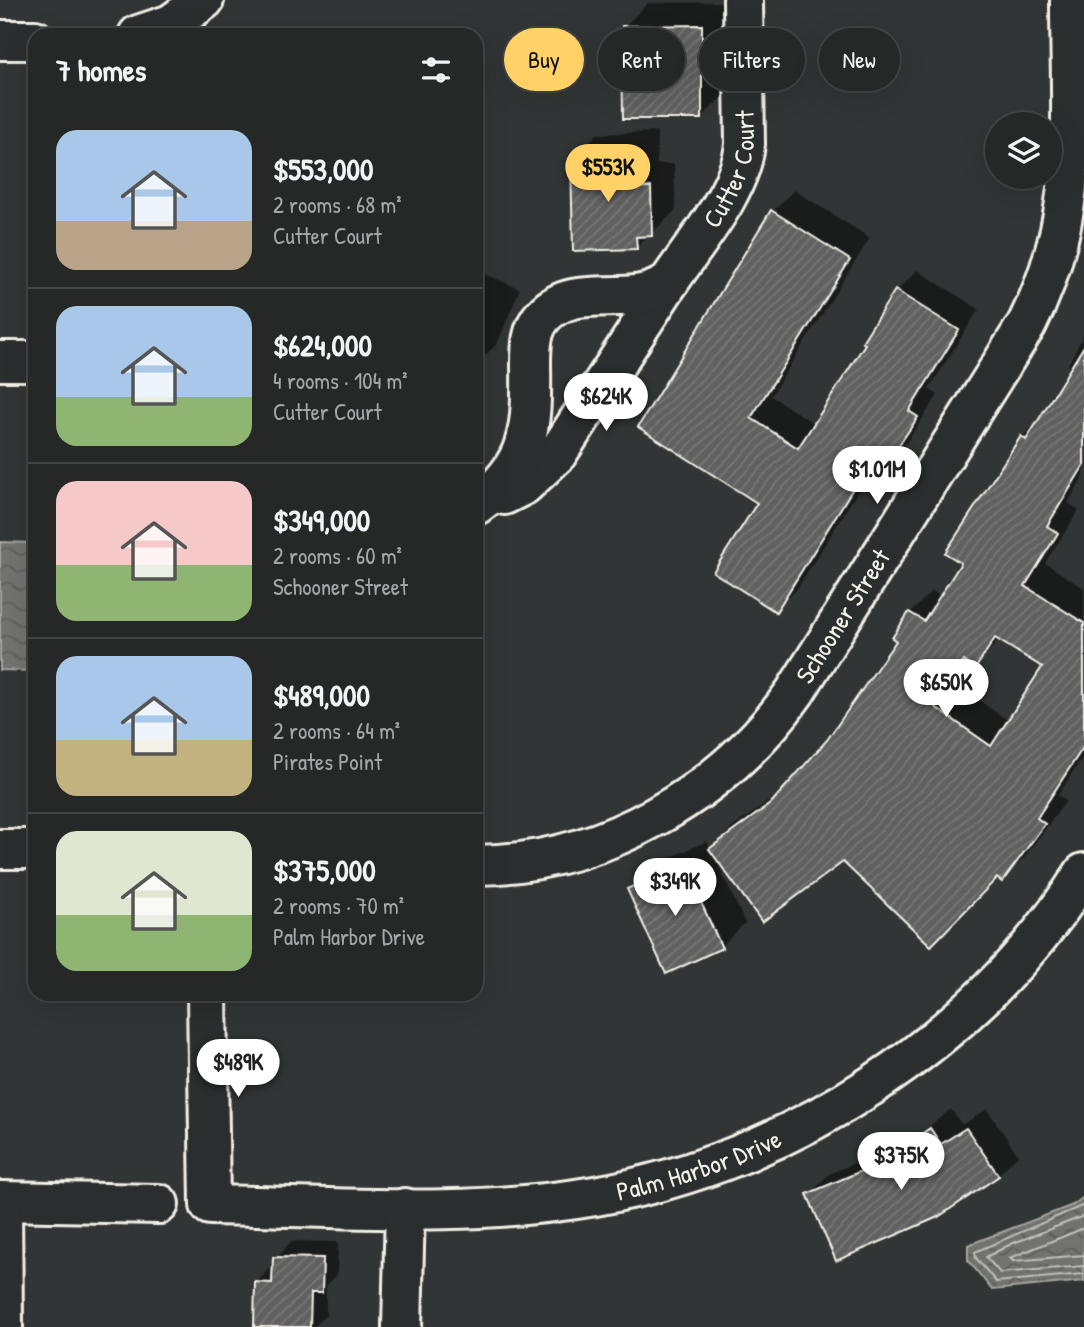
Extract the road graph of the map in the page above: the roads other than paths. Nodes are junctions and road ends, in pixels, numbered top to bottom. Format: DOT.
graph roads {
  1 [pos="743,0"];
  2 [pos="1070,0"];
  3 [pos="192,12"];
  4 [pos="159,28"];
  5 [pos="0,40"];
  6 [pos="28,40"];
  7 [pos="669,282"];
  8 [pos="0,361"];
  9 [pos="28,361"];
  10 [pos="483,499"];
  11 [pos="483,502"];
  12 [pos="0,849"];
  13 [pos="28,849"];
  14 [pos="483,864"];
  15 [pos="1084,873"];
  16 [pos="207,1001"];
  17 [pos="1,1201"];
  18 [pos="159,1204"];
  19 [pos="405,1208"];
  20 [pos="3,1327"];
  21 [pos="402,1327"];
  1 -- 7 [label="street, Cutter Court"];
  2 -- 14 [label="street, Schooner Street"];
  3 -- 4 [label="street"];
  5 -- 6 [label="street"];
  7 -- 10 [label="street, Cutter Court"];
  7 -- 11 [label="street, Cutter Court"];
  8 -- 9 [label="street"];
  12 -- 13 [label="street"];
  15 -- 19 [label="street, Palm Harbor Drive"];
  16 -- 19 [label="street, Palm Harbor Drive"];
  17 -- 18 [label="street"];
  17 -- 20 [label="street"];
  19 -- 21 [label="street"];
}
